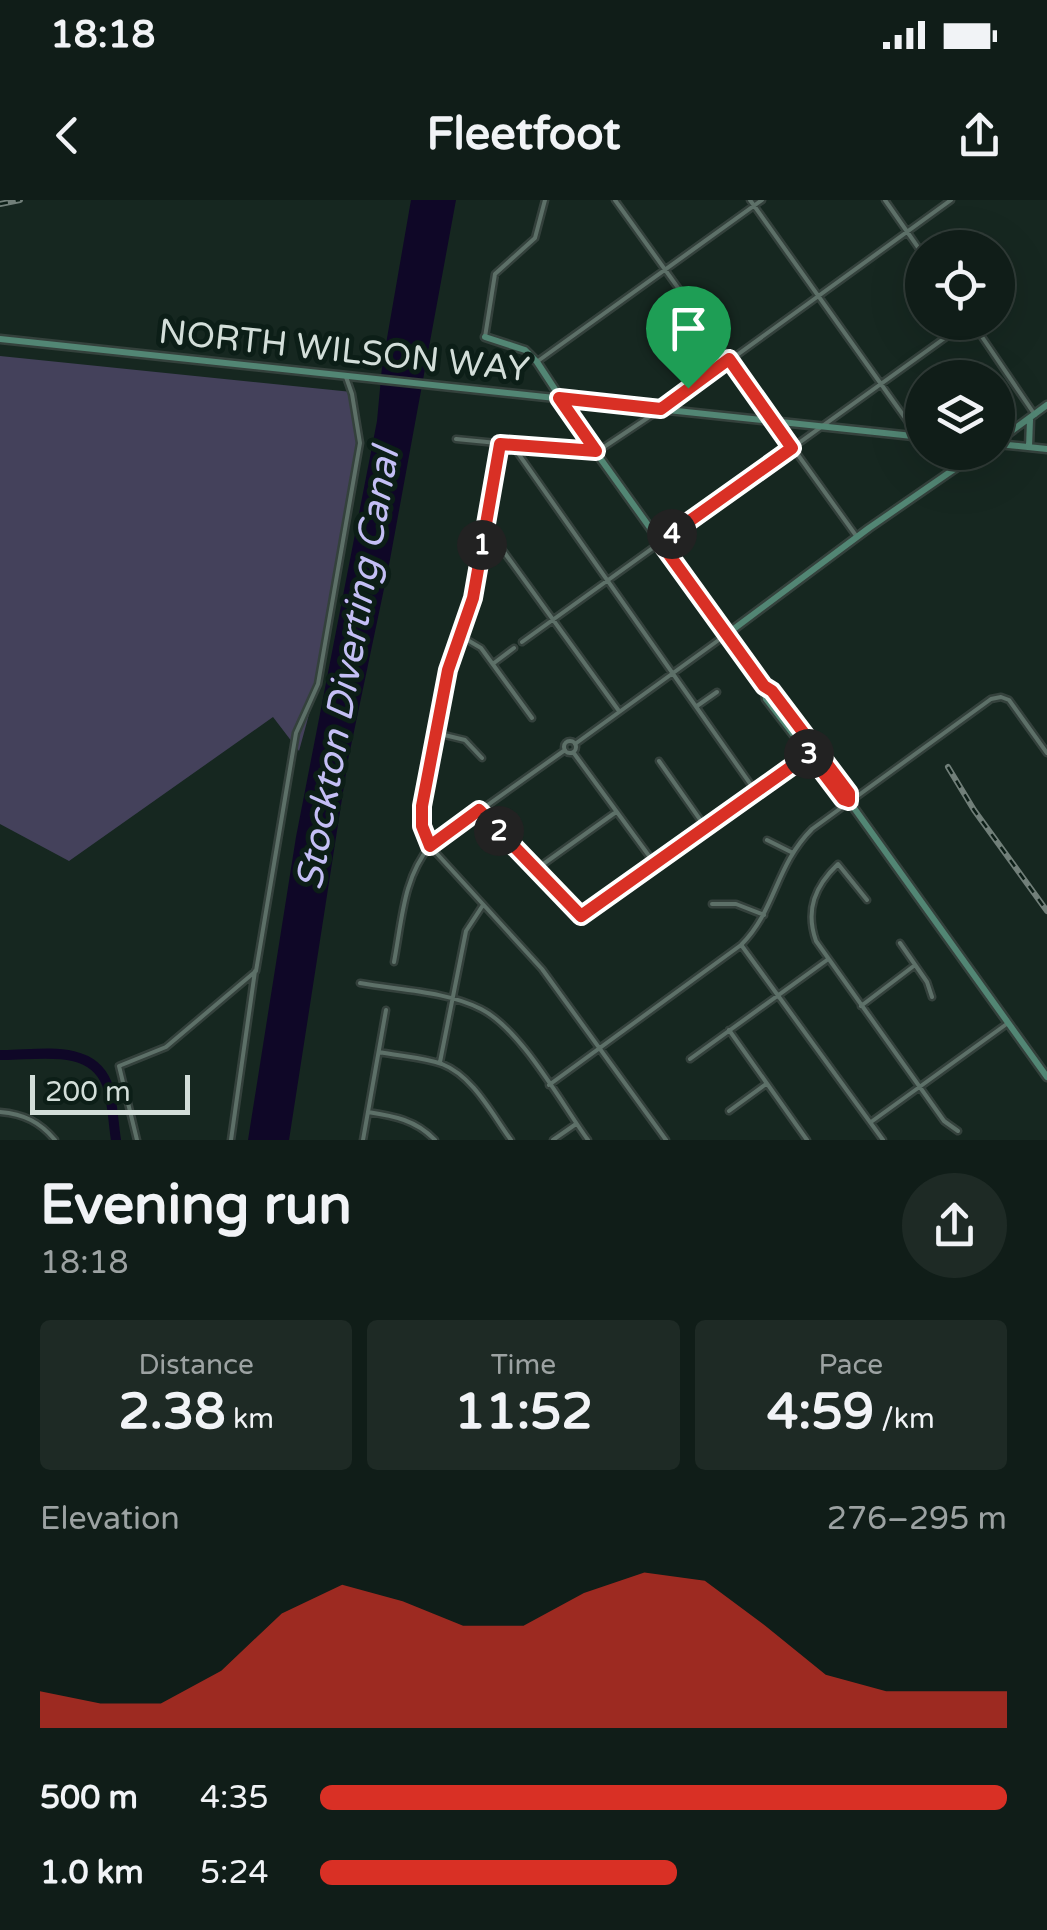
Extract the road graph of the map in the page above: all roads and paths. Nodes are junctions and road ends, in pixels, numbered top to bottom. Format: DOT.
graph roads {
  1 [pos="545,200"];
  2 [pos="615,200"];
  3 [pos="762,200"];
  4 [pos="885,200"];
  5 [pos="951,200"];
  6 [pos="752,203"];
  7 [pos="906,230"];
  8 [pos="908,230"];
  9 [pos="905,232"];
  10 [pos="665,270"];
  11 [pos="818,295"];
  12 [pos="485,337"];
  13 [pos="0,340"];
  14 [pos="943,340"];
  15 [pos="981,340"];
  16 [pos="729,359"];
  17 [pos="537,362"];
  18 [pos="346,377"];
  19 [pos="881,384"];
  20 [pos="559,398"];
  21 [pos="1047,406"];
  22 [pos="661,409"];
  23 [pos="905,417"];
  24 [pos="1033,417"];
  25 [pos="772,422"];
  26 [pos="821,428"];
  27 [pos="1015,430"];
  28 [pos="905,436"];
  29 [pos="456,440"];
  30 [pos="500,444"];
  31 [pos="1015,445"];
  32 [pos="513,446"];
  33 [pos="1029,447"];
  34 [pos="792,448"];
  35 [pos="1047,449"];
  36 [pos="596,451"];
  37 [pos="953,470"];
  38 [pos="484,534"];
  39 [pos="856,537"];
  40 [pos="660,542"];
  41 [pos="608,580"];
  42 [pos="553,620"];
  43 [pos="727,634"];
  44 [pos="459,635"];
  45 [pos="522,642"];
  46 [pos="514,648"];
  47 [pos="493,664"];
  48 [pos="673,672"];
  49 [pos="764,686"];
  50 [pos="717,692"];
  51 [pos="697,706"];
  52 [pos="619,711"];
  53 [pos="532,718"];
  54 [pos="436,732"];
  55 [pos="574,744"];
  56 [pos="565,750"];
  57 [pos="573,752"];
  58 [pos="809,754"];
  59 [pos="1047,754"];
  60 [pos="482,758"];
  61 [pos="659,762"];
  62 [pos="756,792"];
  63 [pos="849,801"];
  64 [pos="479,810"];
  65 [pos="616,812"];
  66 [pos="706,828"];
  67 [pos="767,840"];
  68 [pos="430,846"];
  69 [pos="791,852"];
  70 [pos="655,864"];
  71 [pos="535,870"];
  72 [pos="868,900"];
  73 [pos="712,904"];
  74 [pos="483,905"];
  75 [pos="764,915"];
  76 [pos="900,943"];
  77 [pos="741,945"];
  78 [pos="827,960"];
  79 [pos="394,962"];
  80 [pos="916,965"];
  81 [pos="256,971"];
  82 [pos="360,983"];
  83 [pos="779,995"];
  84 [pos="932,998"];
  85 [pos="452,1000"];
  86 [pos="861,1006"];
  87 [pos="386,1010"];
  88 [pos="1008,1022"];
  89 [pos="729,1030"];
  90 [pos="599,1048"];
  91 [pos="379,1052"];
  92 [pos="690,1059"];
  93 [pos="440,1063"];
  94 [pos="1047,1077"];
  95 [pos="766,1084"];
  96 [pos="550,1085"];
  97 [pos="920,1087"];
  98 [pos="729,1110"];
  99 [pos="0,1112"];
  100 [pos="368,1112"];
  101 [pos="871,1122"];
  102 [pos="576,1124"];
  103 [pos="958,1131"];
  104 [pos="56,1140"];
  105 [pos="137,1140"];
  106 [pos="232,1140"];
  107 [pos="363,1140"];
  108 [pos="435,1140"];
  109 [pos="511,1140"];
  110 [pos="554,1140"];
  111 [pos="588,1140"];
  112 [pos="666,1140"];
  113 [pos="807,1140"];
  114 [pos="884,1140"];
  1 -- 12 [label="street"];
  2 -- 10 [label="street"];
  3 -- 6 [label="street"];
  4 -- 7 [label="street"];
  5 -- 8 [label="street"];
  6 -- 10 [label="street"];
  6 -- 11 [label="street"];
  9 -- 11 [label="street"];
  10 -- 16 [label="street"];
  10 -- 17 [label="street"];
  11 -- 16 [label="street"];
  11 -- 19 [label="street"];
  12 -- 17 [label="street"];
  13 -- 18 [label="street, NORTH WILSON WAY"];
  14 -- 19 [label="street"];
  15 -- 24 [label="street"];
  16 -- 22 [label="street"];
  16 -- 25 [label="street"];
  17 -- 20 [label="street"];
  18 -- 20 [label="street, NORTH WILSON WAY"];
  18 -- 81 [label="street"];
  19 -- 23 [label="street"];
  19 -- 26 [label="street"];
  20 -- 22 [label="street, NORTH WILSON WAY"];
  20 -- 36 [label="street"];
  21 -- 24 [label="street"];
  22 -- 25 [label="street, NORTH WILSON WAY"];
  22 -- 36 [label="street"];
  24 -- 27 [label="street"];
  24 -- 33 [label="street"];
  25 -- 26 [label="street, NORTH WILSON WAY"];
  25 -- 34 [label="street"];
  26 -- 28 [label="street, NORTH WILSON WAY"];
  26 -- 34 [label="street"];
  29 -- 30 [label="street"];
  30 -- 32 [label="street"];
  30 -- 38 [label="street"];
  31 -- 33 [label="street"];
  32 -- 36 [label="street"];
  32 -- 41 [label="street"];
  33 -- 35 [label="street"];
  34 -- 39 [label="street"];
  34 -- 40 [label="street"];
  36 -- 40 [label="street"];
  37 -- 39 [label="street"];
  38 -- 42 [label="street"];
  38 -- 44 [label="street"];
  39 -- 43 [label="street"];
  40 -- 41 [label="street"];
  40 -- 43 [label="street"];
  41 -- 42 [label="street"];
  41 -- 48 [label="street"];
  42 -- 45 [label="street"];
  42 -- 52 [label="street"];
  43 -- 48 [label="street"];
  43 -- 49 [label="street"];
  44 -- 47 [label="street"];
  44 -- 54 [label="street"];
  46 -- 47 [label="street"];
  47 -- 53 [label="street"];
  48 -- 51 [label="street"];
  48 -- 52 [label="street"];
  49 -- 58 [label="street"];
  49 -- 63 [label="street"];
  50 -- 51 [label="street"];
  51 -- 62 [label="street"];
  52 -- 55 [label="street"];
  54 -- 60 [label="street"];
  54 -- 68 [label="street"];
  55 -- 56 [label="street"];
  55 -- 57 [label="street"];
  56 -- 57 [label="street"];
  56 -- 64 [label="street"];
  57 -- 65 [label="street"];
  58 -- 62 [label="street"];
  58 -- 63 [label="street"];
  59 -- 63 [label="street"];
  61 -- 66 [label="street"];
  62 -- 66 [label="street"];
  63 -- 69 [label="street"];
  63 -- 88 [label="street"];
  64 -- 68 [label="street"];
  64 -- 71 [label="street"];
  65 -- 70 [label="street"];
  65 -- 71 [label="street"];
  66 -- 70 [label="street"];
  67 -- 69 [label="street"];
  68 -- 74 [label="street"];
  68 -- 79 [label="street"];
  69 -- 75 [label="street"];
  70 -- 71 [label="street"];
  72 -- 78 [label="street"];
  73 -- 75 [label="street"];
  74 -- 85 [label="street"];
  74 -- 90 [label="street"];
  75 -- 77 [label="street"];
  76 -- 80 [label="street"];
  77 -- 83 [label="street"];
  77 -- 90 [label="street"];
  78 -- 83 [label="street"];
  78 -- 86 [label="street"];
  80 -- 84 [label="street"];
  80 -- 86 [label="street"];
  81 -- 105 [label="street"];
  81 -- 106 [label="street"];
  82 -- 85 [label="street"];
  83 -- 89 [label="street"];
  83 -- 101 [label="street"];
  85 -- 93 [label="street"];
  85 -- 96 [label="street"];
  86 -- 97 [label="street"];
  87 -- 91 [label="street"];
  88 -- 94 [label="street"];
  88 -- 97 [label="street"];
  89 -- 92 [label="street"];
  89 -- 95 [label="street"];
  90 -- 96 [label="street"];
  90 -- 112 [label="street"];
  91 -- 93 [label="street"];
  91 -- 100 [label="street"];
  93 -- 109 [label="street"];
  95 -- 98 [label="street"];
  95 -- 113 [label="street"];
  96 -- 102 [label="street"];
  97 -- 101 [label="street"];
  97 -- 103 [label="street"];
  99 -- 104 [label="street"];
  100 -- 107 [label="street"];
  100 -- 108 [label="street"];
  101 -- 114 [label="street"];
  102 -- 110 [label="street"];
  102 -- 111 [label="street"];
}
